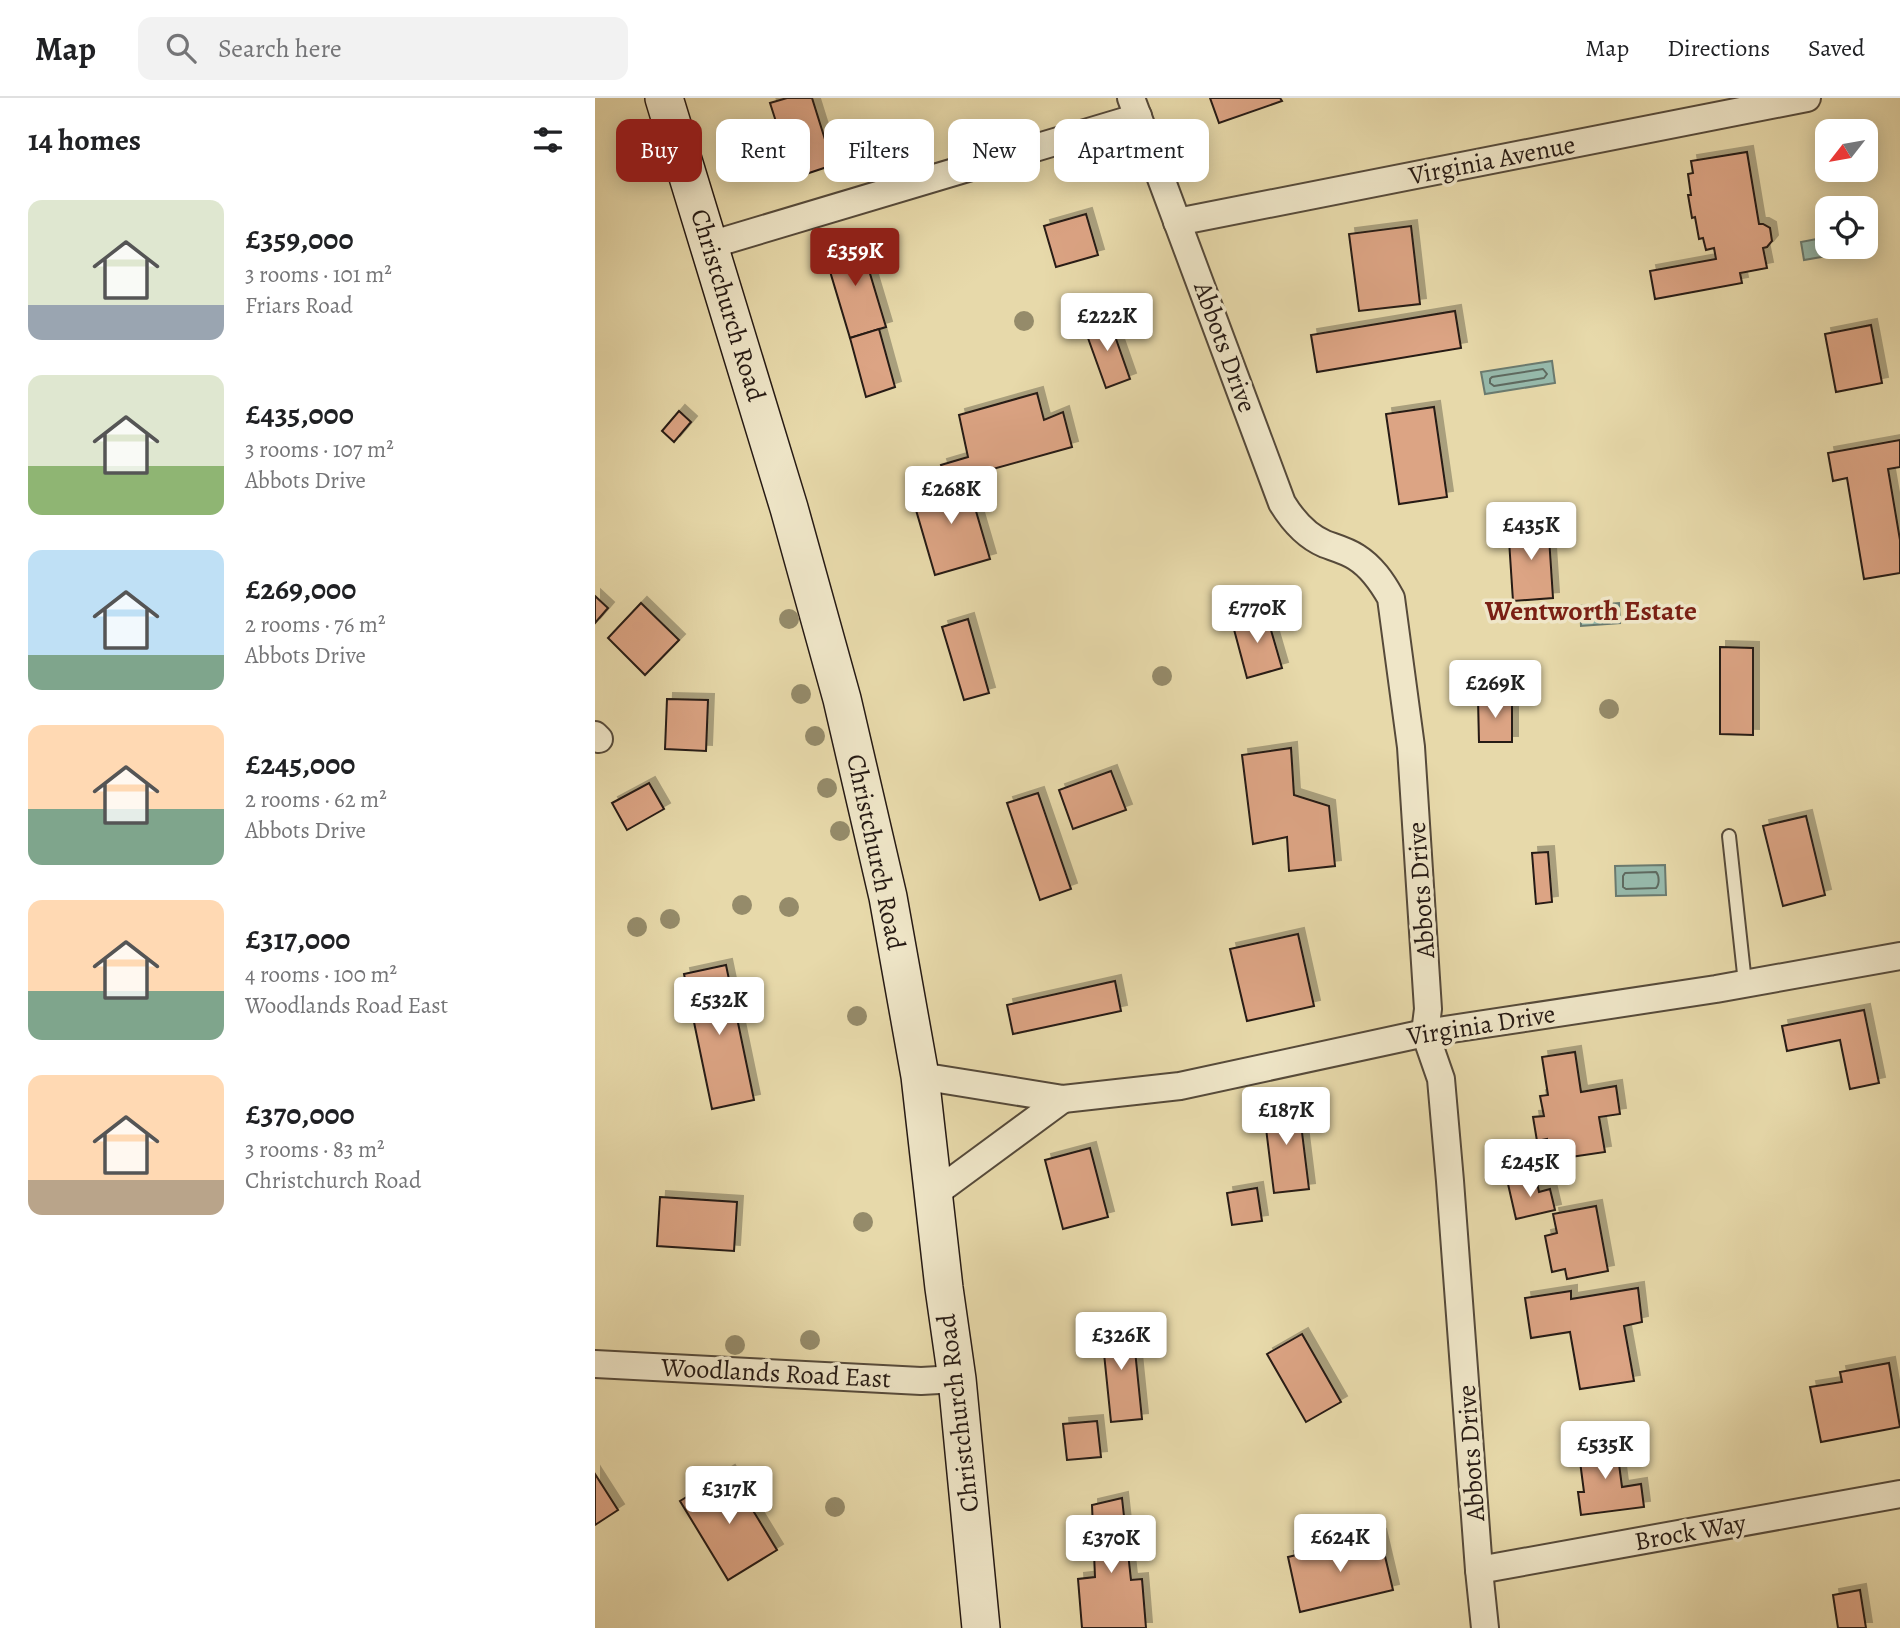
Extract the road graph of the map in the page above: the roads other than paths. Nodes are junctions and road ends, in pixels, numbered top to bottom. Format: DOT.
graph roads {
  1 [pos="664,98"];
  2 [pos="1807,98"];
  3 [pos="1134,107"];
  4 [pos="1178,222"];
  5 [pos="710,245"];
  6 [pos="1729,836"];
  7 [pos="1900,956"];
  8 [pos="1745,983"];
  9 [pos="1425,1033"];
  10 [pos="920,1076"];
  11 [pos="1063,1099"];
  12 [pos="934,1194"];
  13 [pos="595,1364"];
  14 [pos="957,1379"];
  15 [pos="1900,1494"];
  16 [pos="1479,1570"];
  17 [pos="981,1628"];
  18 [pos="1485,1628"];
  1 -- 5 [label="main road, Christchurch Road"];
  2 -- 4 [label="street, Virginia Avenue"];
  3 -- 4 [label="street, Abbots Drive"];
  3 -- 5 [label="street"];
  4 -- 9 [label="street, Abbots Drive"];
  5 -- 10 [label="main road, Christchurch Road"];
  6 -- 8 [label="lane"];
  7 -- 8 [label="street, Virginia Drive"];
  8 -- 9 [label="street, Virginia Drive"];
  9 -- 11 [label="street, Virginia Drive"];
  9 -- 16 [label="street, Abbots Drive"];
  10 -- 11 [label="street, Virginia Drive"];
  10 -- 12 [label="main road, Christchurch Road"];
  11 -- 12 [label="street"];
  12 -- 14 [label="main road, Christchurch Road"];
  13 -- 14 [label="street, Woodlands Road East"];
  14 -- 17 [label="main road, Christchurch Road"];
  15 -- 16 [label="street, Brock Way"];
  16 -- 18 [label="street, Abbots Drive"];
}
